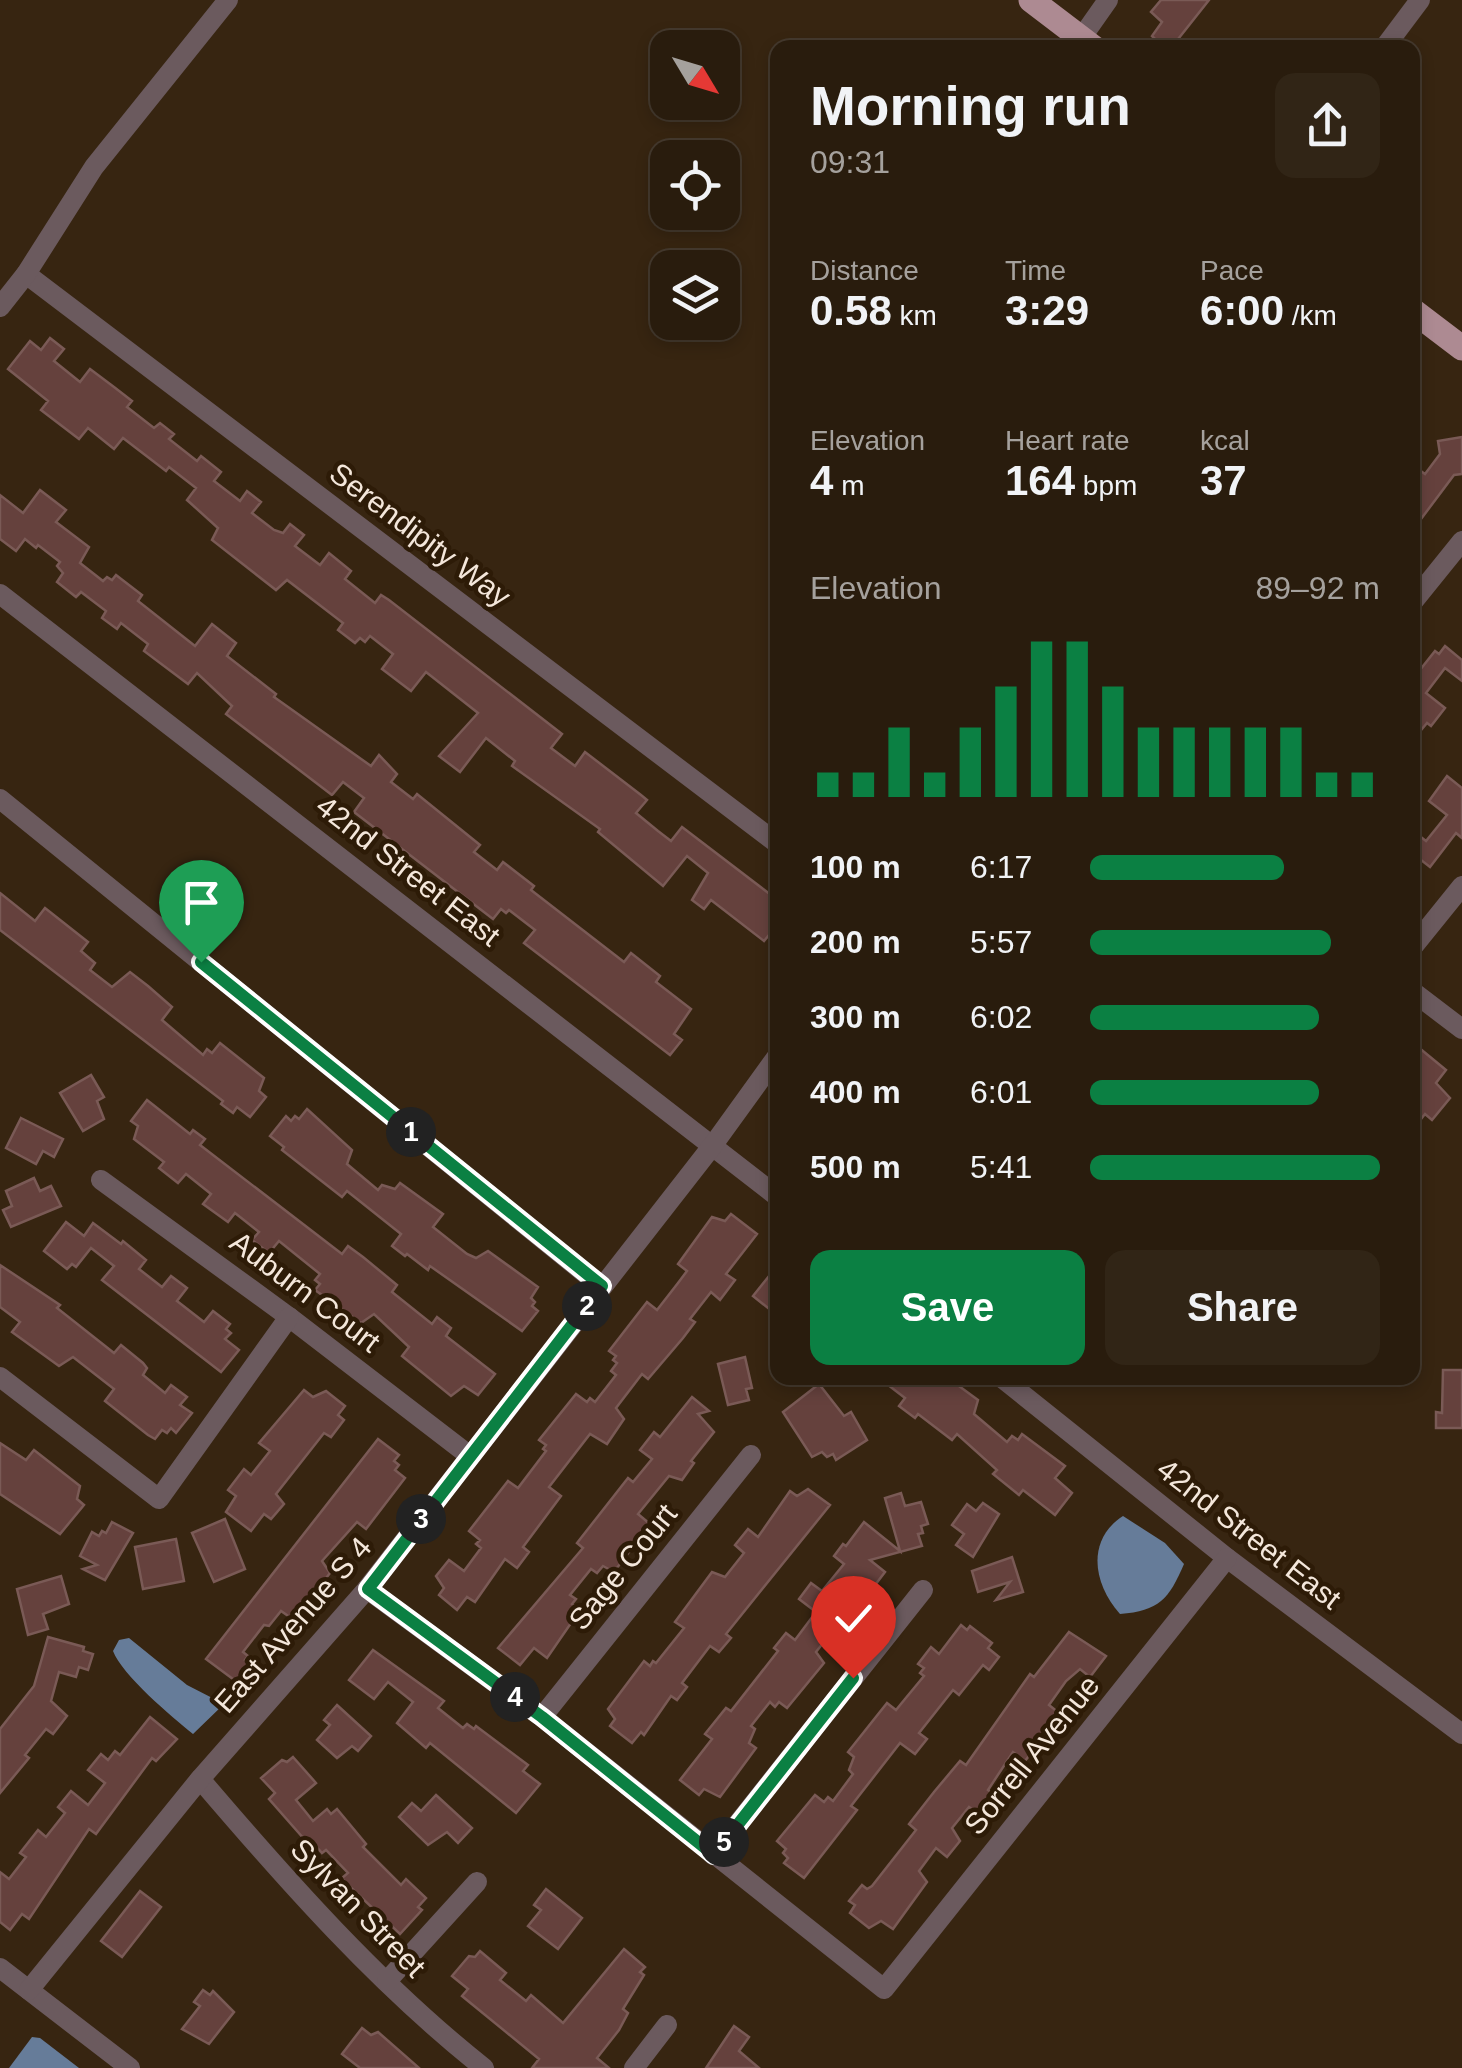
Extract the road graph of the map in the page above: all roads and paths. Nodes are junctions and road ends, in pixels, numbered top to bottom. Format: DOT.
graph roads {
  1 [pos="228,0"];
  2 [pos="1031,0"];
  3 [pos="1108,0"];
  4 [pos="1420,0"];
  5 [pos="1085,40"];
  6 [pos="1089,40"];
  7 [pos="1390,40"];
  8 [pos="26,274"];
  9 [pos="0,307"];
  10 [pos="1420,316"];
  11 [pos="1462,348"];
  12 [pos="1462,541"];
  13 [pos="1420,592"];
  14 [pos="0,594"];
  15 [pos="0,799"];
  16 [pos="770,838"];
  17 [pos="1462,886"];
  18 [pos="1420,938"];
  19 [pos="1420,998"];
  20 [pos="1462,1029"];
  21 [pos="770,1066"];
  22 [pos="713,1145"];
  23 [pos="101,1180"];
  24 [pos="770,1191"];
  25 [pos="602,1286"];
  26 [pos="289,1316"];
  27 [pos="0,1377"];
  28 [pos="1011,1385"];
  29 [pos="470,1456"];
  30 [pos="751,1456"];
  31 [pos="1228,1558"];
  32 [pos="368,1589"];
  33 [pos="923,1590"];
  34 [pos="542,1717"];
  35 [pos="1462,1734"];
  36 [pos="200,1779"];
  37 [pos="714,1855"];
  38 [pos="477,1882"];
  39 [pos="0,1968"];
  40 [pos="387,1981"];
  41 [pos="29,1990"];
  42 [pos="667,2025"];
  43 [pos="130,2068"];
  44 [pos="484,2068"];
  45 [pos="634,2068"];
  1 -- 8 [label="street"];
  2 -- 5 [label="main road"];
  3 -- 6 [label="street"];
  4 -- 7 [label="street"];
  8 -- 9 [label="street"];
  8 -- 16 [label="street, Serendipity Way"];
  10 -- 11 [label="main road"];
  12 -- 13 [label="street"];
  14 -- 22 [label="street, 42nd Street East"];
  15 -- 25 [label="street"];
  17 -- 18 [label="street"];
  19 -- 20 [label="street"];
  21 -- 22 [label="street, East Avenue S 4"];
  22 -- 24 [label="street, 42nd Street East"];
  22 -- 25 [label="street, East Avenue S 4"];
  23 -- 26 [label="street, Auburn Court"];
  25 -- 29 [label="street, East Avenue S 4"];
  26 -- 27 [label="street"];
  26 -- 29 [label="street, Auburn Court"];
  28 -- 31 [label="street, 42nd Street East"];
  29 -- 32 [label="street, East Avenue S 4"];
  30 -- 34 [label="street, Sage Court"];
  31 -- 35 [label="street, 42nd Street East"];
  31 -- 37 [label="street, Sorrell Avenue"];
  32 -- 34 [label="street"];
  32 -- 36 [label="street, East Avenue S 4"];
  33 -- 37 [label="street"];
  34 -- 37 [label="street"];
  36 -- 40 [label="street, Sylvan Street"];
  36 -- 41 [label="street, East Avenue S 4"];
  38 -- 40 [label="street"];
  39 -- 41 [label="street"];
  40 -- 44 [label="street, Sylvan Street"];
  41 -- 43 [label="street"];
  42 -- 45 [label="street"];
}
